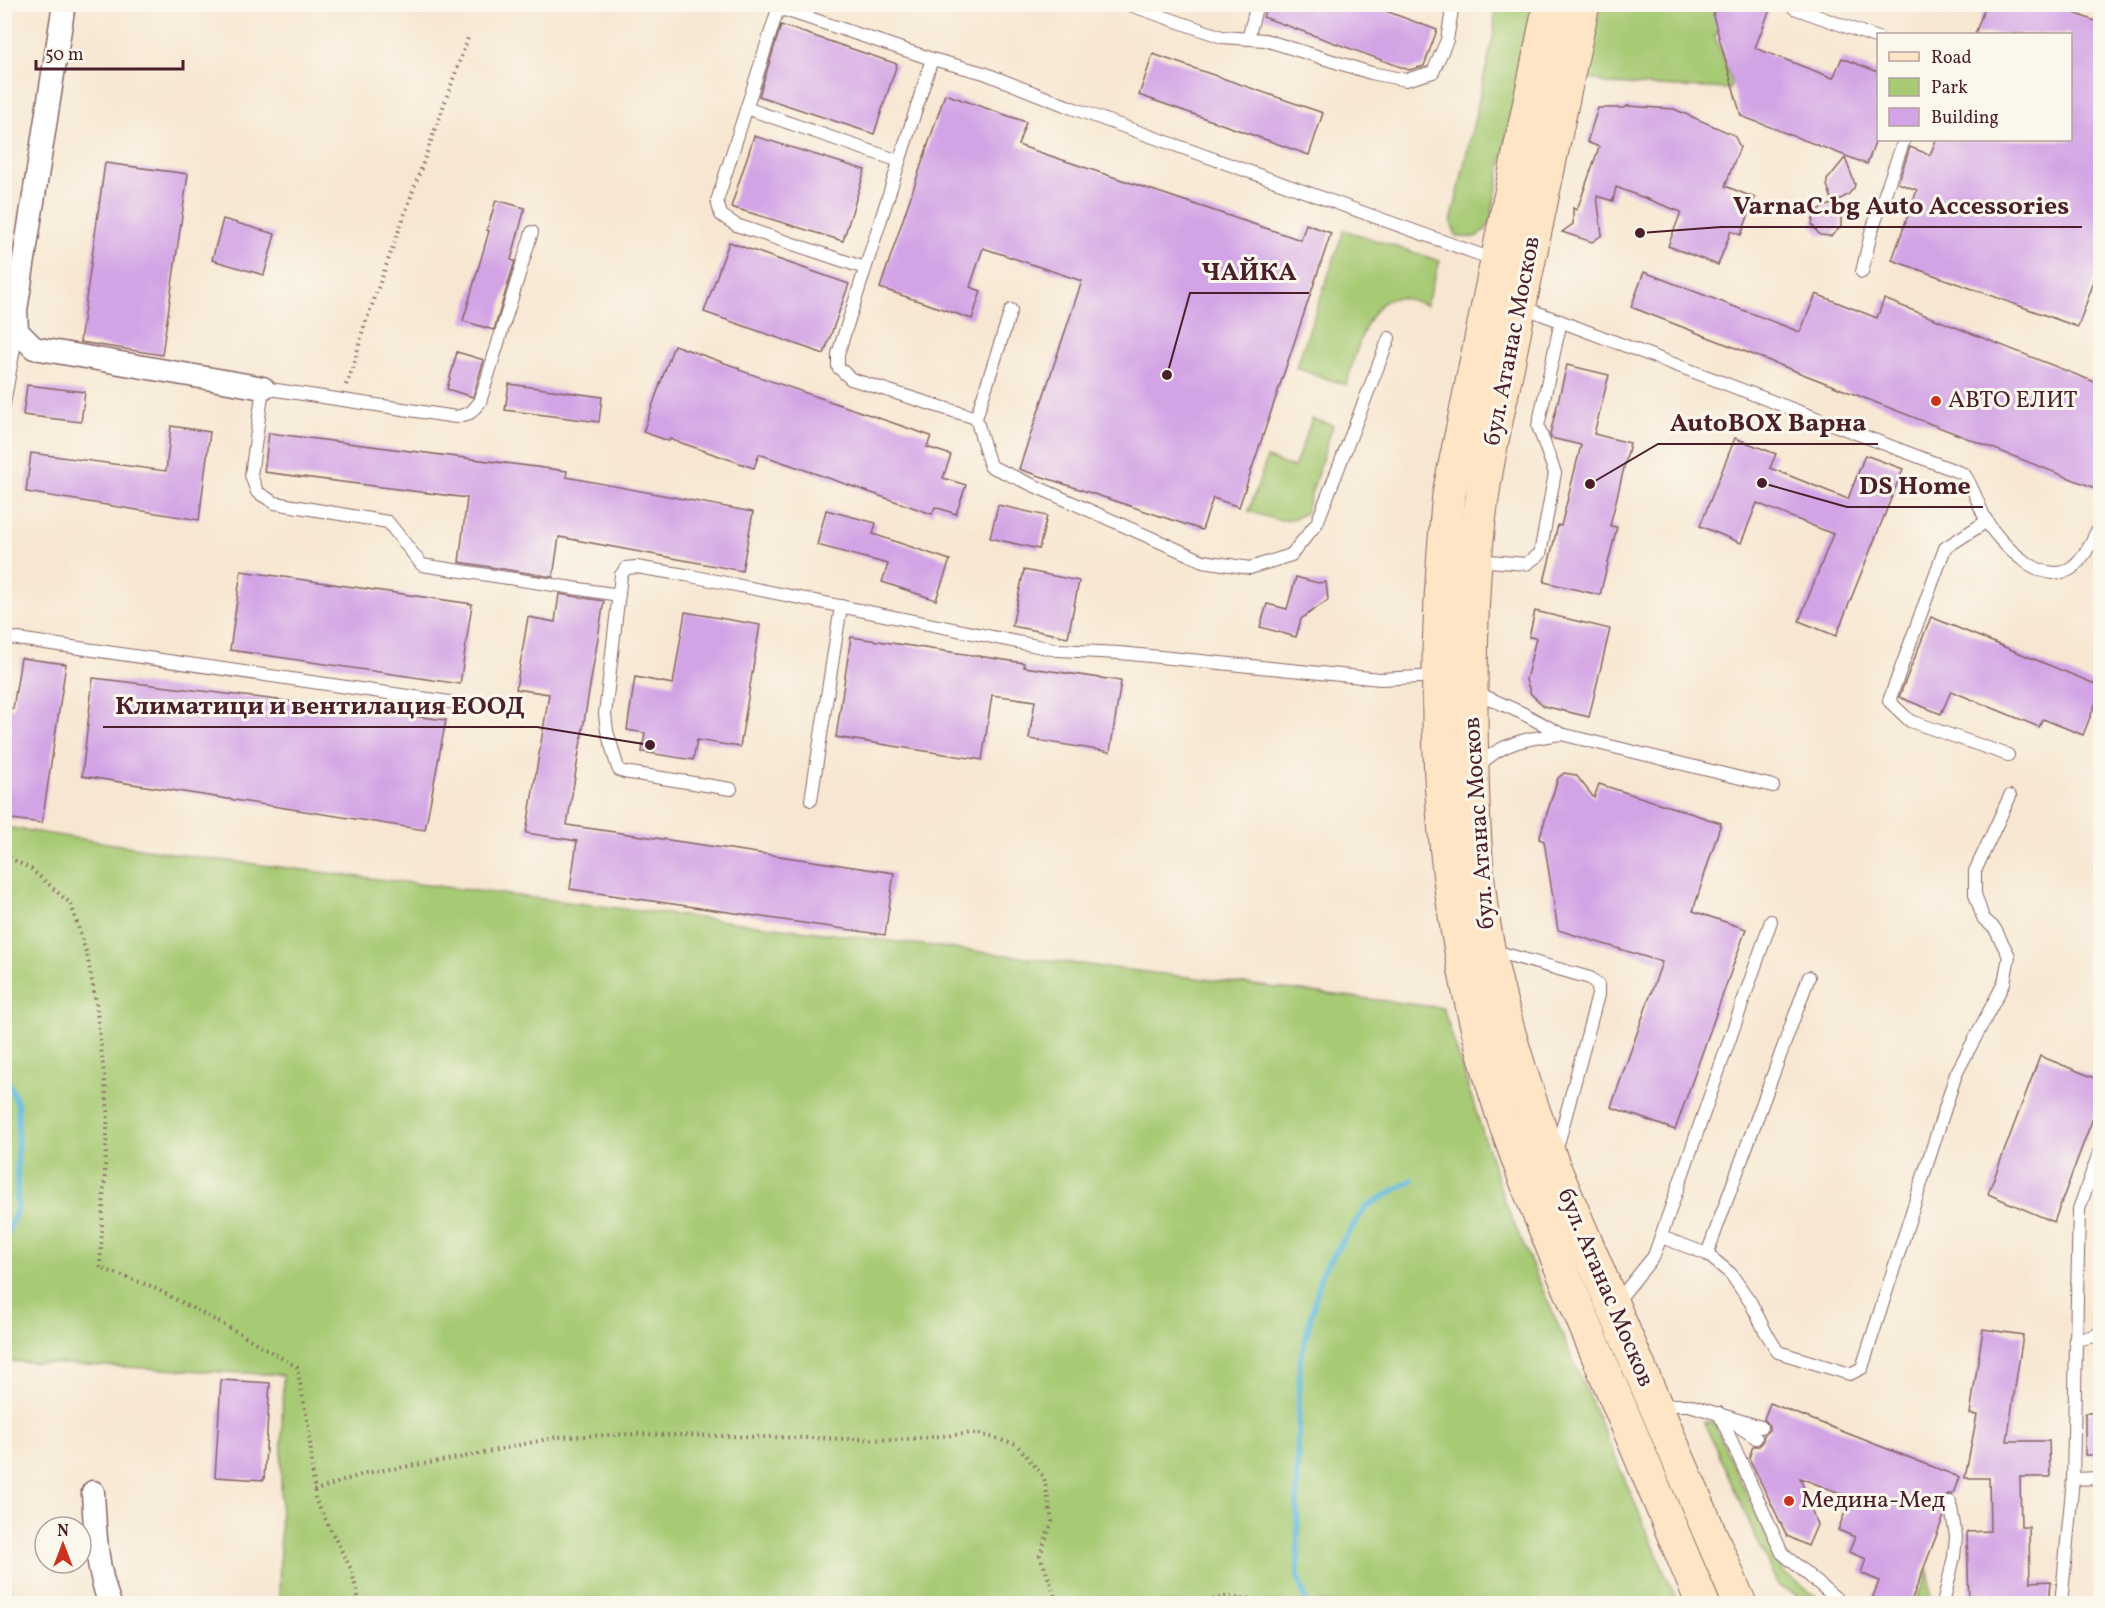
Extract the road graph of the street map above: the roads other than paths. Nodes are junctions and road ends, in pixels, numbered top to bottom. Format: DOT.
graph roads {
  1 [pos="64,4"];
  2 [pos="1127,4"];
  3 [pos="1257,4"];
  4 [pos="1453,4"];
  5 [pos="1550,4"];
  6 [pos="1582,4"];
  7 [pos="1794,8"];
  8 [pos="1877,38"];
  9 [pos="1248,39"];
  10 [pos="933,59"];
  11 [pos="746,108"];
  12 [pos="1904,141"];
  13 [pos="899,161"];
  14 [pos="532,232"];
  15 [pos="865,268"];
  16 [pos="1862,272"];
  17 [pos="1514,282"];
  18 [pos="1011,310"];
  19 [pos="1561,321"];
  20 [pos="17,331"];
  21 [pos="1389,338"];
  22 [pos="263,388"];
  23 [pos="4,404"];
  24 [pos="976,418"];
  25 [pos="1987,521"];
  26 [pos="2100,525"];
  27 [pos="1475,560"];
  28 [pos="619,595"];
  29 [pos="842,606"];
  30 [pos="4,638"];
  31 [pos="1439,676"];
  32 [pos="1471,691"];
  33 [pos="463,704"];
  34 [pos="1561,734"];
  35 [pos="2008,755"];
  36 [pos="1472,774"];
  37 [pos="1773,786"];
  38 [pos="731,789"];
  39 [pos="2010,796"];
  40 [pos="811,800"];
  41 [pos="1772,921"];
  42 [pos="1490,950"];
  43 [pos="1809,977"];
  44 [pos="2100,1150"];
  45 [pos="1552,1165"];
  46 [pos="1661,1237"];
  47 [pos="1707,1254"];
  48 [pos="1613,1308"];
  49 [pos="2100,1332"];
  50 [pos="2075,1340"];
  51 [pos="1655,1405"];
  52 [pos="1719,1413"];
  53 [pos="1758,1432"];
  54 [pos="2100,1478"];
  55 [pos="2073,1479"];
  56 [pos="93,1492"];
  57 [pos="1950,1502"];
  58 [pos="1945,1514"];
  59 [pos="1948,1582"];
  60 [pos="110,1604"];
  61 [pos="1703,1604"];
  62 [pos="1740,1604"];
  63 [pos="1843,1604"];
  64 [pos="1943,1604"];
  65 [pos="2061,1604"];
  1 -- 20 [label="street"];
  2 -- 9 [label="lane"];
  3 -- 9 [label="lane"];
  4 -- 9 [label="lane"];
  5 -- 17 [label="main road, бул. Атанас Москов"];
  6 -- 17 [label="main road, бул. Атанас Москов"];
  7 -- 8 [label="lane"];
  10 -- 11 [label="lane"];
  10 -- 13 [label="lane"];
  10 -- 17 [label="lane"];
  11 -- 13 [label="lane"];
  11 -- 15 [label="lane"];
  12 -- 16 [label="lane"];
  13 -- 15 [label="lane"];
  14 -- 22 [label="lane"];
  15 -- 24 [label="lane"];
  17 -- 19 [label="lane"];
  17 -- 27 [label="main road, бул. Атанас Москов"];
  17 -- 31 [label="main road, бул. Атанас Москов"];
  18 -- 24 [label="lane"];
  19 -- 25 [label="lane"];
  19 -- 27 [label="lane"];
  20 -- 22 [label="street"];
  20 -- 23 [label="lane"];
  21 -- 24 [label="lane"];
  22 -- 28 [label="lane"];
  25 -- 26 [label="lane"];
  25 -- 35 [label="lane"];
  27 -- 32 [label="main road, бул. Атанас Москов"];
  28 -- 29 [label="lane"];
  28 -- 38 [label="lane"];
  29 -- 31 [label="lane"];
  29 -- 40 [label="lane"];
  30 -- 33 [label="lane"];
  31 -- 61 [label="main road, бул. Атанас Москов"];
  32 -- 34 [label="lane"];
  32 -- 36 [label="main road, бул. Атанас Москов"];
  34 -- 36 [label="lane"];
  34 -- 37 [label="lane"];
  36 -- 42 [label="main road, бул. Атанас Москов"];
  39 -- 47 [label="lane"];
  41 -- 46 [label="lane"];
  42 -- 45 [label="main road, бул. Атанас Москов"];
  42 -- 45 [label="lane"];
  43 -- 47 [label="lane"];
  44 -- 50 [label="lane"];
  45 -- 48 [label="main road, бул. Атанас Москов"];
  46 -- 47 [label="lane"];
  46 -- 48 [label="lane"];
  48 -- 51 [label="main road, бул. Атанас Москов"];
  49 -- 50 [label="lane"];
  50 -- 55 [label="lane"];
  51 -- 52 [label="lane"];
  51 -- 62 [label="main road, бул. Атанас Москов"];
  52 -- 53 [label="lane"];
  52 -- 63 [label="lane"];
  54 -- 55 [label="lane"];
  55 -- 65 [label="lane"];
  56 -- 60 [label="street"];
  57 -- 59 [label="lane"];
  58 -- 59 [label="lane"];
  59 -- 64 [label="lane"];
}
